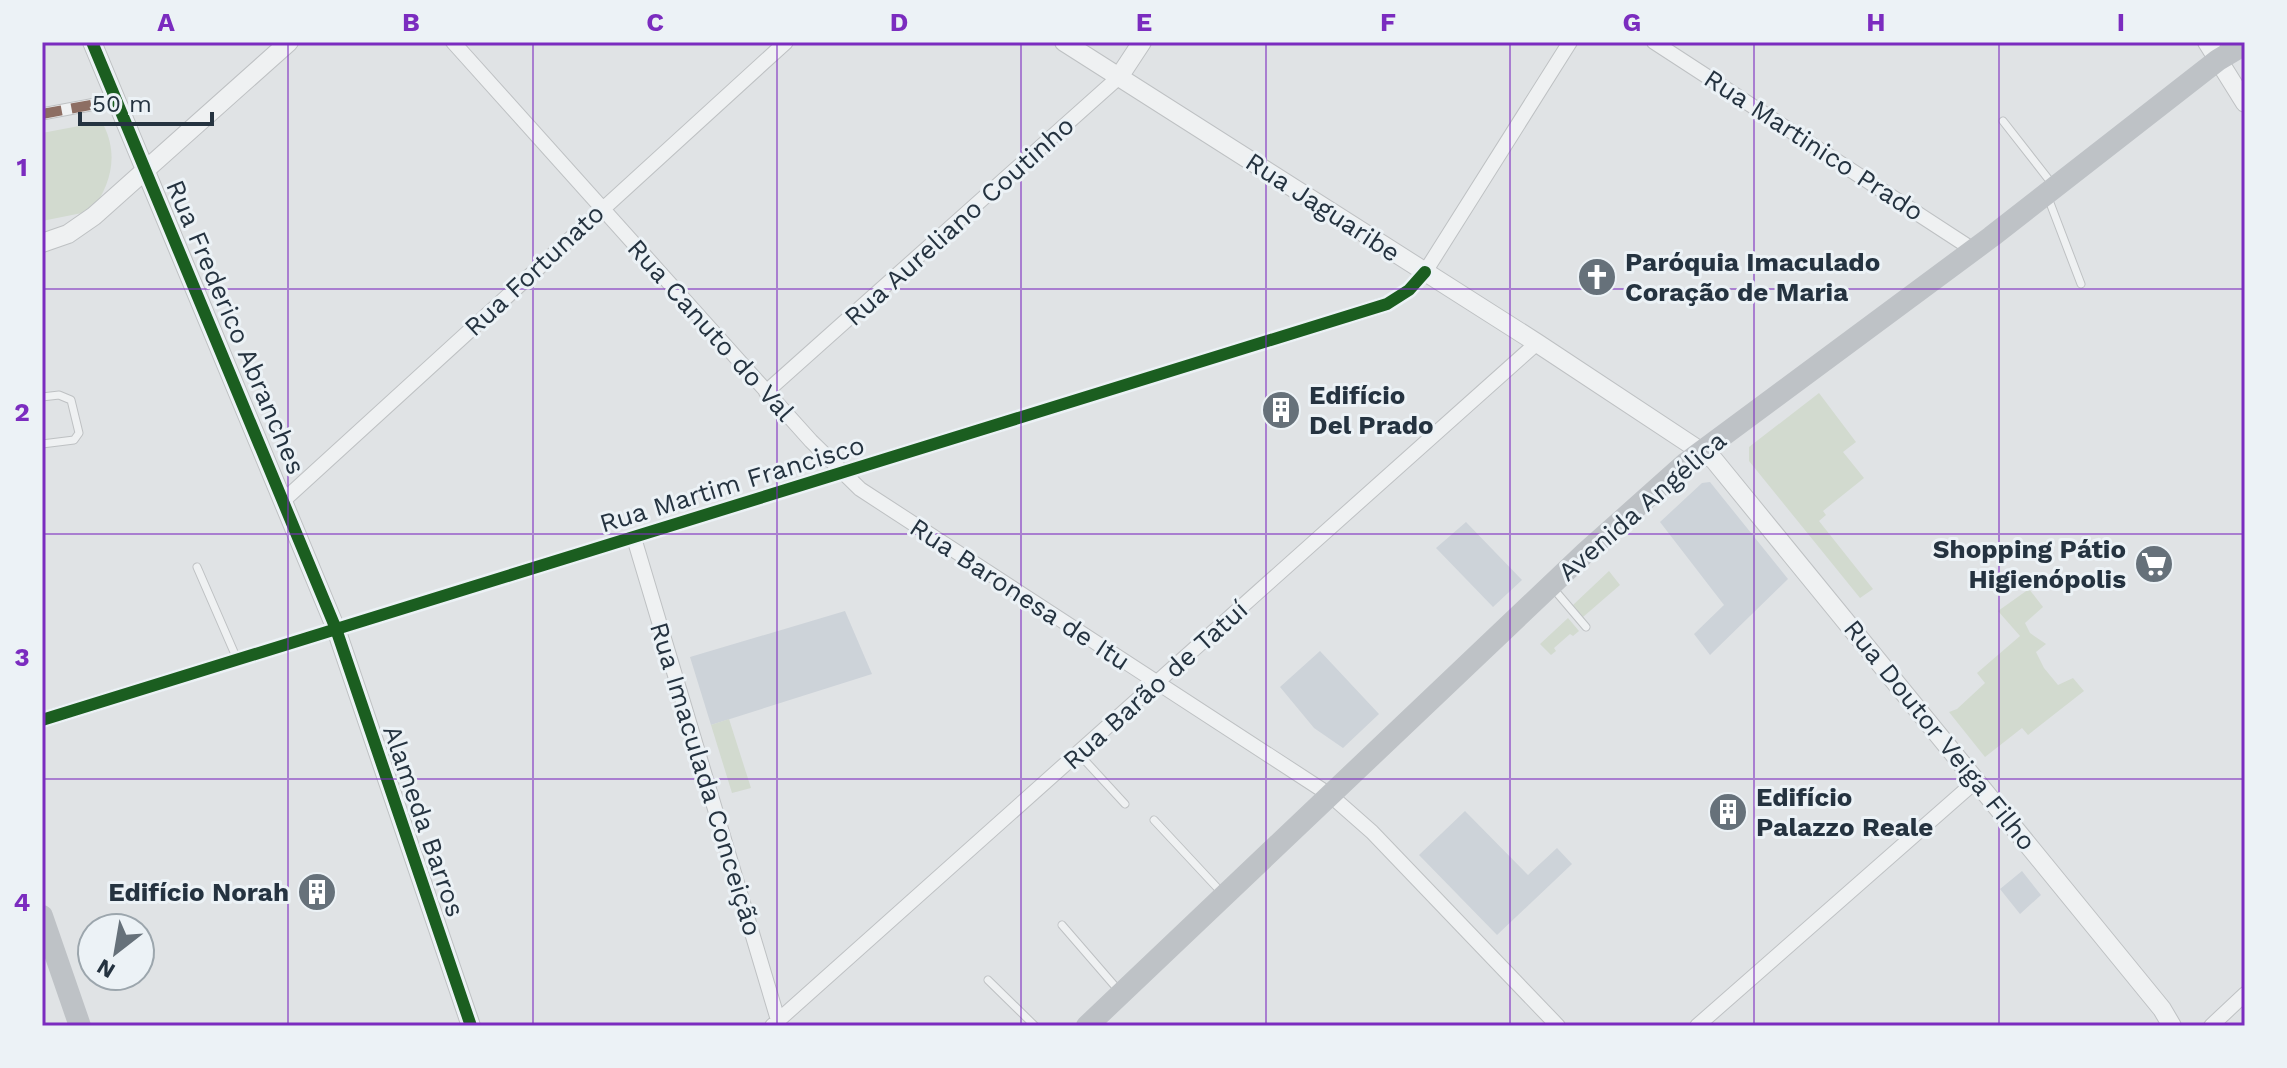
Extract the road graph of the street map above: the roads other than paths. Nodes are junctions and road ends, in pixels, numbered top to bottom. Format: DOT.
graph roads {
  1 [pos="92,42"];
  2 [pos="289,42"];
  3 [pos="453,42"];
  4 [pos="786,42"];
  5 [pos="1064,42"];
  6 [pos="1142,42"];
  7 [pos="1570,42"];
  8 [pos="1654,42"];
  9 [pos="2245,44"];
  10 [pos="2213,51"];
  11 [pos="1119,77"];
  12 [pos="117,100"];
  13 [pos="2245,103"];
  14 [pos="42,114"];
  15 [pos="2003,121"];
  16 [pos="147,171"];
  17 [pos="2050,190"];
  18 [pos="601,209"];
  19 [pos="42,243"];
  20 [pos="1972,249"];
  21 [pos="1425,272"];
  22 [pos="2081,284"];
  23 [pos="1537,343"];
  24 [pos="766,392"];
  25 [pos="42,397"];
  26 [pos="42,444"];
  27 [pos="1702,450"];
  28 [pos="843,473"];
  29 [pos="284,500"];
  30 [pos="634,538"];
  31 [pos="197,567"];
  32 [pos="1551,586"];
  33 [pos="1586,627"];
  34 [pos="336,629"];
  35 [pos="238,661"];
  36 [pos="1156,683"];
  37 [pos="42,720"];
  38 [pos="1078,753"];
  39 [pos="1977,780"];
  40 [pos="1330,795"];
  41 [pos="1125,804"];
  42 [pos="1154,820"];
  43 [pos="1225,896"];
  44 [pos="42,916"];
  45 [pos="1062,925"];
  46 [pos="988,980"];
  47 [pos="1121,994"];
  48 [pos="2245,994"];
  49 [pos="775,1023"];
  50 [pos="80,1026"];
  51 [pos="471,1026"];
  52 [pos="1035,1026"];
  53 [pos="1087,1026"];
  54 [pos="1558,1026"];
  55 [pos="1697,1026"];
  56 [pos="2172,1026"];
  57 [pos="2211,1026"];
  1 -- 12 [label="street, Rua Frederico Abranches"];
  2 -- 16 [label="street"];
  3 -- 18 [label="street, Rua Canuto do Val"];
  4 -- 18 [label="street, Rua Fortunato"];
  5 -- 11 [label="street, Rua Jaguaribe"];
  6 -- 11 [label="street, Rua Aureliano Coutinho"];
  7 -- 21 [label="street, Rua Martim Francisco"];
  8 -- 20 [label="street, Rua Martinico Prado"];
  9 -- 10 [label="main road, Avenida Angélica"];
  10 -- 13 [label="street"];
  10 -- 17 [label="main road, Avenida Angélica"];
  11 -- 21 [label="street, Rua Jaguaribe"];
  11 -- 24 [label="street, Rua Aureliano Coutinho"];
  12 -- 14 [label="street"];
  12 -- 16 [label="street, Rua Frederico Abranches"];
  15 -- 17 [label="lane"];
  16 -- 19 [label="street"];
  16 -- 29 [label="street, Rua Frederico Abranches"];
  17 -- 20 [label="main road, Avenida Angélica"];
  17 -- 22 [label="lane"];
  18 -- 24 [label="street, Rua Canuto do Val"];
  18 -- 29 [label="street, Rua Fortunato"];
  20 -- 27 [label="main road, Avenida Angélica"];
  21 -- 23 [label="street, Rua Jaguaribe"];
  21 -- 28 [label="street, Rua Martim Francisco"];
  23 -- 27 [label="street, Rua Jaguaribe"];
  23 -- 36 [label="street, Rua Barão de Tatuí"];
  24 -- 28 [label="street, Rua Canuto do Val"];
  25 -- 26 [label="lane"];
  27 -- 32 [label="main road, Avenida Angélica"];
  27 -- 39 [label="street, Rua Doutor Veiga Filho"];
  28 -- 30 [label="street, Rua Martim Francisco"];
  28 -- 36 [label="street, Rua Baronesa de Itu"];
  29 -- 34 [label="street, Rua Frederico Abranches"];
  30 -- 34 [label="street, Rua Martim Francisco"];
  30 -- 49 [label="street, Rua Imaculada Conceição"];
  31 -- 35 [label="lane"];
  32 -- 33 [label="lane"];
  32 -- 40 [label="main road, Avenida Angélica"];
  34 -- 35 [label="street, Rua Martim Francisco"];
  34 -- 51 [label="street, Alameda Barros"];
  35 -- 37 [label="street, Rua Martim Francisco"];
  36 -- 38 [label="street, Rua Barão de Tatuí"];
  36 -- 40 [label="street, Rua Baronesa de Itu"];
  38 -- 41 [label="lane"];
  38 -- 49 [label="street, Rua Barão de Tatuí"];
  39 -- 55 [label="street"];
  39 -- 56 [label="street, Rua Doutor Veiga Filho"];
  40 -- 43 [label="main road, Avenida Angélica"];
  40 -- 54 [label="street, Rua Baronesa de Itu"];
  42 -- 43 [label="lane"];
  43 -- 47 [label="main road, Avenida Angélica"];
  44 -- 50 [label="main road"];
  45 -- 47 [label="lane"];
  46 -- 52 [label="lane"];
  47 -- 53 [label="main road, Avenida Angélica"];
  48 -- 57 [label="street"];
}
